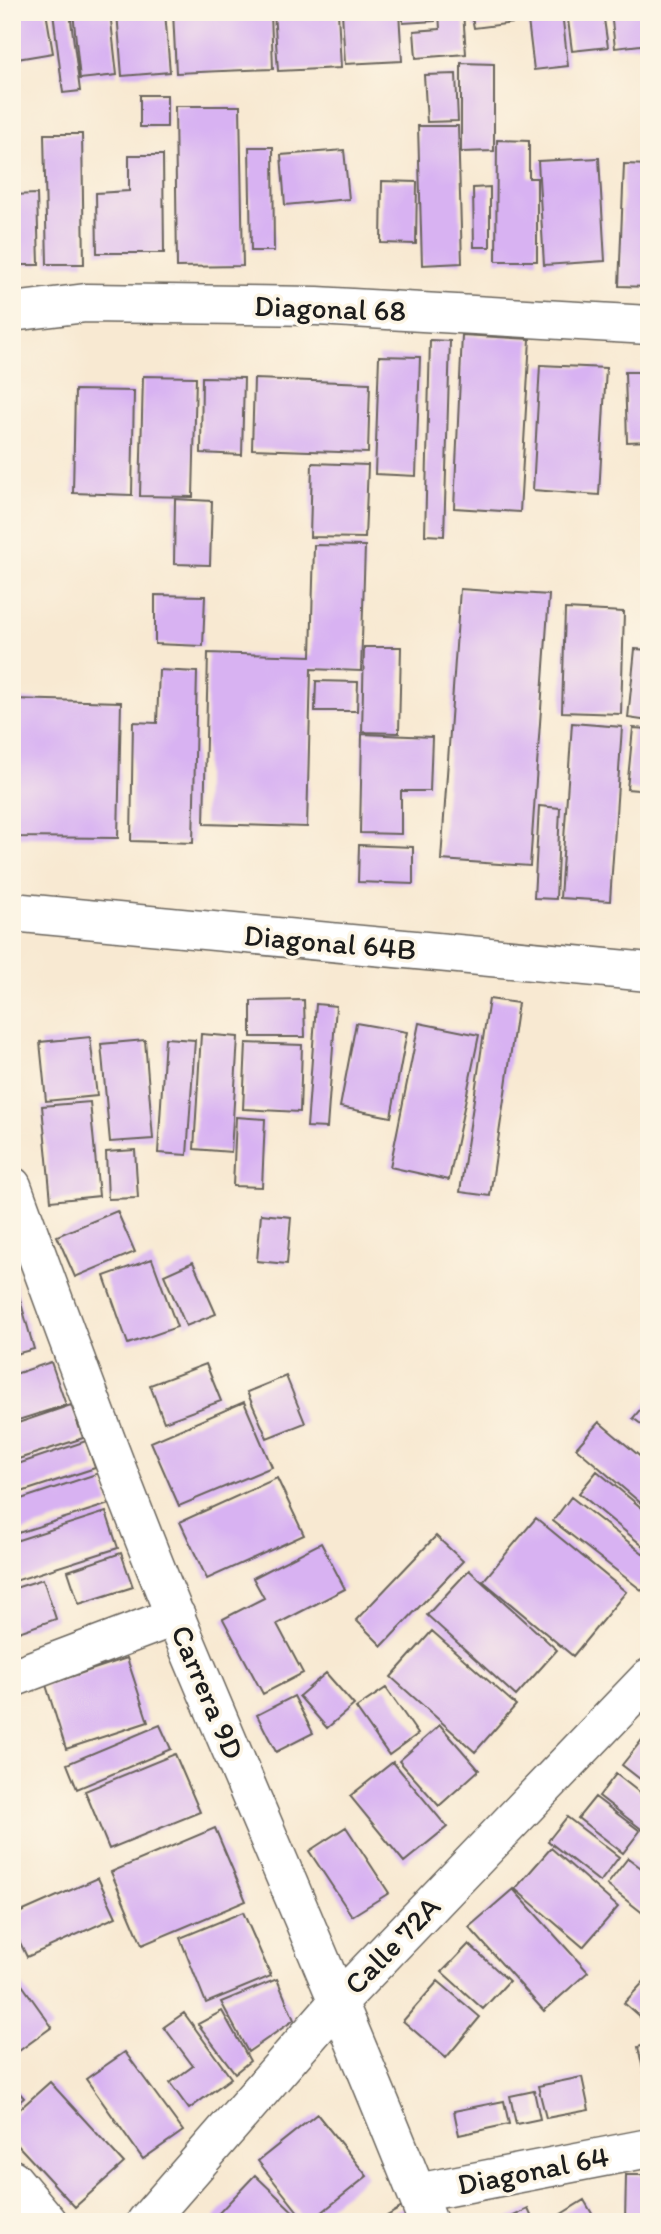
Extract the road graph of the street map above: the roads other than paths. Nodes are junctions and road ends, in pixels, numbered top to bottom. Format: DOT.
graph roads {
  1 [pos="12,312"];
  2 [pos="649,325"];
  3 [pos="12,912"];
  4 [pos="649,972"];
  5 [pos="12,1186"];
  6 [pos="176,1616"];
  7 [pos="12,1678"];
  8 [pos="649,1678"];
  9 [pos="339,2001"];
  10 [pos="649,2148"];
  11 [pos="12,2179"];
  12 [pos="423,2207"];
  13 [pos="48,2222"];
  14 [pos="146,2222"];
  1 -- 2 [label="street, Diagonal 68"];
  3 -- 4 [label="street, Diagonal 64B"];
  5 -- 6 [label="street, Carrera 9D"];
  6 -- 7 [label="street"];
  6 -- 9 [label="street, Carrera 9D"];
  8 -- 9 [label="street, Calle 72A"];
  9 -- 12 [label="street, Carrera 9D"];
  9 -- 14 [label="street, Calle 72A"];
  10 -- 12 [label="street, Diagonal 64"];
  11 -- 13 [label="street"];
}
